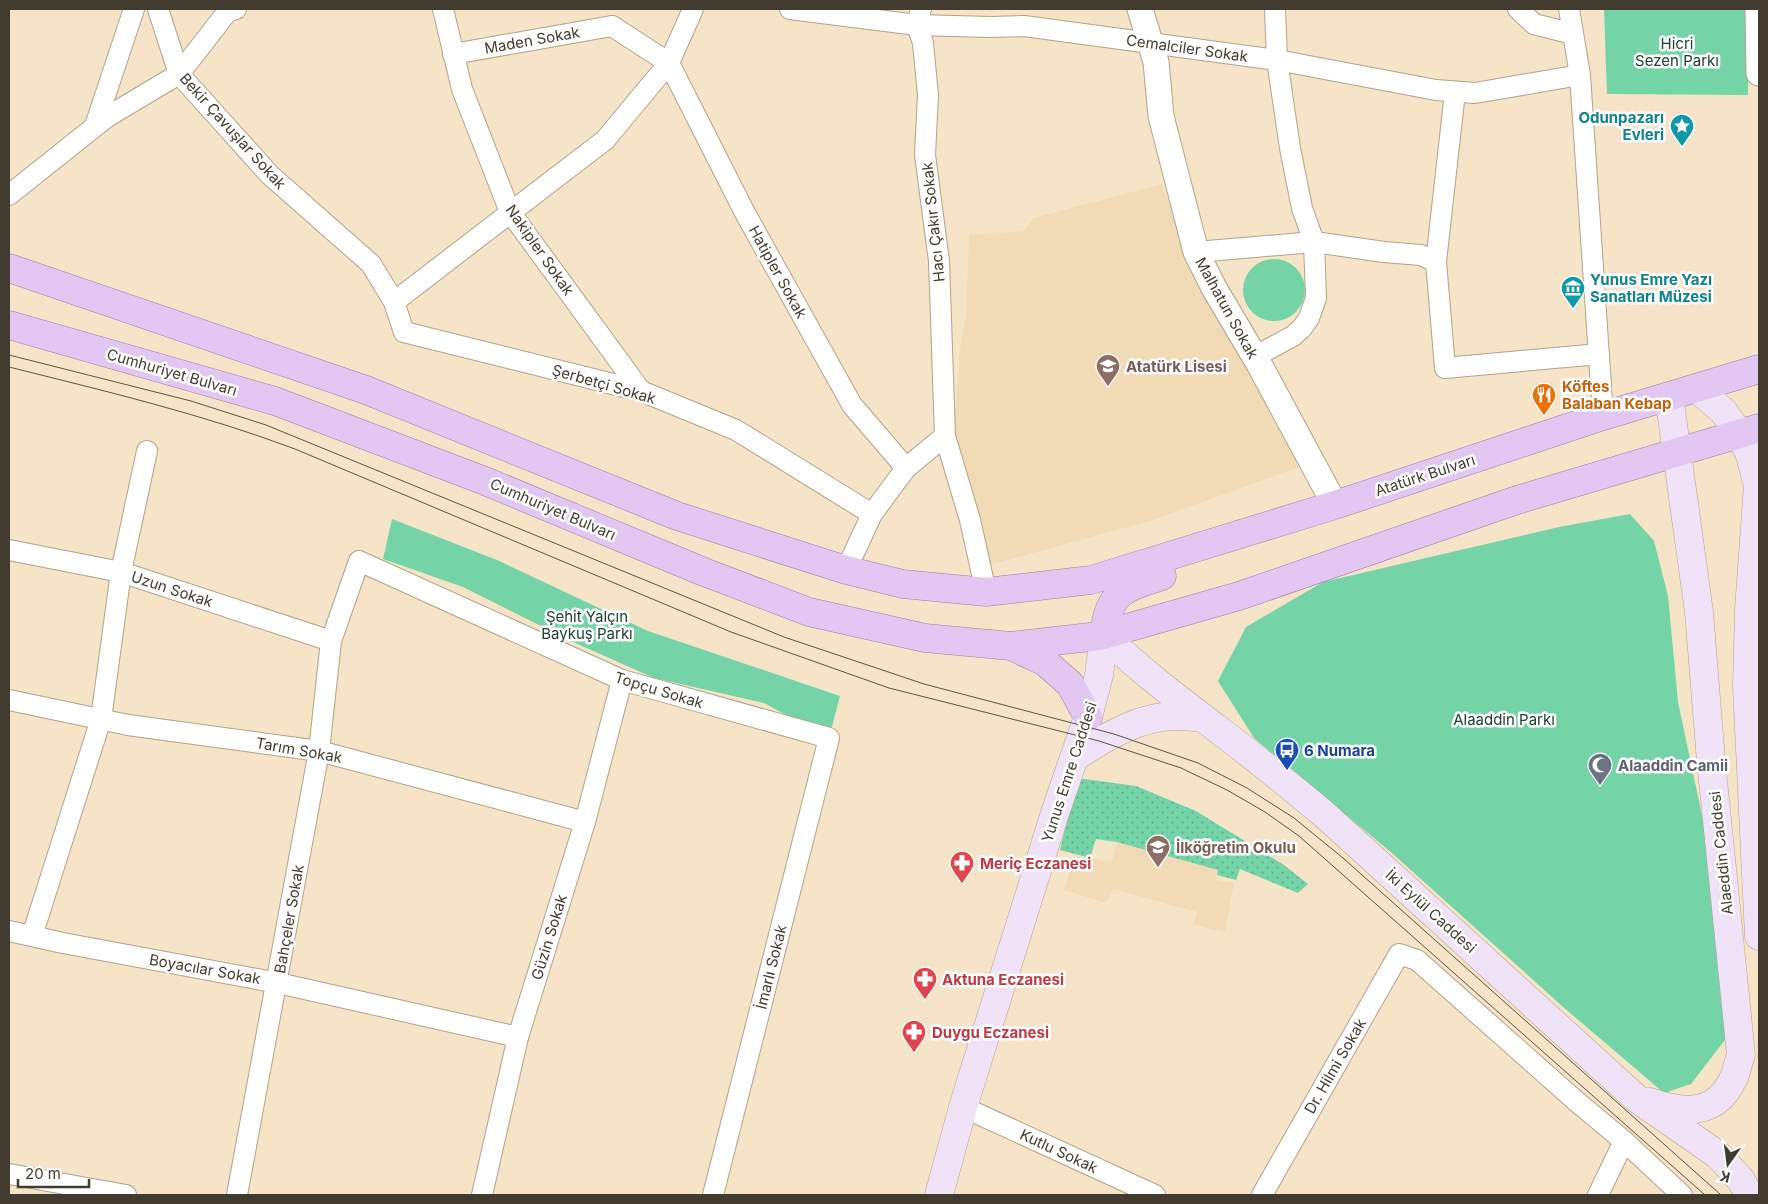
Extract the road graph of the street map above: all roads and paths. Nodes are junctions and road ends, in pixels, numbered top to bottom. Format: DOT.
graph roads {
  1 [pos="134,9"];
  2 [pos="158,9"];
  3 [pos="443,9"];
  4 [pos="693,9"];
  5 [pos="790,9"];
  6 [pos="1140,9"];
  7 [pos="1275,9"];
  8 [pos="1518,9"];
  9 [pos="1569,9"];
  10 [pos="1758,9"];
  11 [pos="230,10"];
  12 [pos="611,17"];
  13 [pos="919,17"];
  14 [pos="1573,34"];
  15 [pos="1150,43"];
  16 [pos="453,54"];
  17 [pos="1277,60"];
  18 [pos="669,63"];
  19 [pos="1759,73"];
  20 [pos="179,74"];
  21 [pos="1580,75"];
  22 [pos="1455,92"];
  23 [pos="95,126"];
  24 [pos="9,195"];
  25 [pos="510,212"];
  26 [pos="1314,242"];
  27 [pos="1196,252"];
  28 [pos="1436,262"];
  29 [pos="9,268"];
  30 [pos="394,302"];
  31 [pos="9,325"];
  32 [pos="1599,354"];
  33 [pos="1254,357"];
  34 [pos="1759,369"];
  35 [pos="1696,388"];
  36 [pos="641,391"];
  37 [pos="1669,396"];
  38 [pos="1603,416"];
  39 [pos="1749,430"];
  40 [pos="945,436"];
  41 [pos="147,451"];
  42 [pos="1677,452"];
  43 [pos="906,468"];
  44 [pos="1335,505"];
  45 [pos="872,514"];
  46 [pos="1253,530"];
  47 [pos="1757,532"];
  48 [pos="9,550"];
  49 [pos="846,570"];
  50 [pos="121,572"];
  51 [pos="1091,580"];
  52 [pos="986,592"];
  53 [pos="1105,625"];
  54 [pos="331,641"];
  55 [pos="1011,646"];
  56 [pos="622,680"];
  57 [pos="9,700"];
  58 [pos="1088,717"];
  59 [pos="1203,718"];
  60 [pos="101,719"];
  61 [pos="829,738"];
  62 [pos="319,751"];
  63 [pos="1075,758"];
  64 [pos="585,822"];
  65 [pos="1759,928"];
  66 [pos="9,930"];
  67 [pos="32,936"];
  68 [pos="278,983"];
  69 [pos="518,1037"];
  70 [pos="1636,1098"];
  71 [pos="963,1107"];
  72 [pos="1624,1140"];
  73 [pos="9,1174"];
  74 [pos="126,1195"];
  75 [pos="238,1195"];
  76 [pos="482,1195"];
  77 [pos="713,1195"];
  78 [pos="939,1195"];
  79 [pos="1155,1195"];
  80 [pos="1262,1195"];
  81 [pos="1598,1195"];
  82 [pos="1682,1195"];
  83 [pos="1749,1195"];
  1 -- 23 [label="street"];
  2 -- 20 [label="street, Bekir Çavuşlar Sokak"];
  3 -- 16 [label="street, Nakipler Sokak"];
  4 -- 18 [label="street"];
  5 -- 13 [label="street, Cemalciler Sokak"];
  6 -- 15 [label="street, Malhatun Sokak"];
  7 -- 17 [label="street"];
  8 -- 14 [label="street"];
  9 -- 14 [label="street"];
  10 -- 19 [label="street"];
  11 -- 20 [label="street"];
  12 -- 16 [label="street, Maden Sokak"];
  12 -- 18 [label="street"];
  13 -- 15 [label="street, Cemalciler Sokak"];
  13 -- 40 [label="street, Hacı Çakır Sokak"];
  14 -- 21 [label="street"];
  15 -- 17 [label="street, Cemalciler Sokak"];
  15 -- 27 [label="street, Malhatun Sokak"];
  16 -- 25 [label="street, Nakipler Sokak"];
  17 -- 22 [label="street, Cemalciler Sokak"];
  17 -- 26 [label="street"];
  18 -- 25 [label="street"];
  18 -- 43 [label="street, Hatipler Sokak"];
  20 -- 23 [label="street"];
  20 -- 30 [label="street, Bekir Çavuşlar Sokak"];
  21 -- 22 [label="street, Cemalciler Sokak"];
  21 -- 32 [label="street"];
  22 -- 28 [label="street"];
  23 -- 24 [label="street"];
  25 -- 30 [label="street"];
  25 -- 36 [label="street, Nakipler Sokak"];
  26 -- 27 [label="street"];
  26 -- 28 [label="street"];
  26 -- 33 [label="street"];
  27 -- 33 [label="street, Malhatun Sokak"];
  28 -- 32 [label="street"];
  29 -- 49 [label="main road"];
  30 -- 36 [label="street, Şerbetçi Sokak"];
  31 -- 55 [label="main road, Cumhuriyet Bulvarı"];
  32 -- 38 [label="street"];
  33 -- 44 [label="street, Malhatun Sokak"];
  34 -- 35 [label="main road, Atatürk Bulvarı"];
  35 -- 37 [label="main road, Atatürk Bulvarı"];
  35 -- 39 [label="main road, Alaeddin Caddesi"];
  36 -- 45 [label="street, Şerbetçi Sokak"];
  37 -- 38 [label="main road, Atatürk Bulvarı"];
  37 -- 42 [label="main road, Alaeddin Caddesi"];
  38 -- 44 [label="main road, Atatürk Bulvarı"];
  39 -- 42 [label="main road"];
  39 -- 47 [label="main road, Alaeddin Caddesi"];
  40 -- 43 [label="street"];
  40 -- 52 [label="street, Hacı Çakır Sokak"];
  41 -- 50 [label="street"];
  42 -- 53 [label="main road"];
  42 -- 70 [label="main road, Alaeddin Caddesi"];
  43 -- 45 [label="street"];
  44 -- 46 [label="main road, Atatürk Bulvarı"];
  45 -- 49 [label="street"];
  46 -- 51 [label="main road, Atatürk Bulvarı"];
  46 -- 53 [label="main road"];
  47 -- 65 [label="main road, Alaeddin Caddesi"];
  48 -- 50 [label="street, Uzun Sokak"];
  49 -- 52 [label="main road"];
  50 -- 54 [label="street, Uzun Sokak"];
  50 -- 60 [label="street"];
  51 -- 52 [label="main road"];
  51 -- 53 [label="main road"];
  53 -- 55 [label="main road, Cumhuriyet Bulvarı"];
  53 -- 58 [label="main road, Yunus Emre Caddesi"];
  53 -- 59 [label="main road, İki Eylül Caddesi"];
  54 -- 56 [label="street, Topçu Sokak"];
  54 -- 62 [label="street, Bahçeler Sokak"];
  55 -- 58 [label="main road"];
  56 -- 61 [label="street, Topçu Sokak"];
  56 -- 64 [label="street, Güzin Sokak"];
  57 -- 60 [label="street, Tarım Sokak"];
  58 -- 63 [label="main road, Yunus Emre Caddesi"];
  59 -- 63 [label="main road"];
  59 -- 70 [label="main road, İki Eylül Caddesi"];
  60 -- 62 [label="street, Tarım Sokak"];
  60 -- 67 [label="street"];
  61 -- 77 [label="street, İmarlı Sokak"];
  62 -- 64 [label="street, Tarım Sokak"];
  62 -- 68 [label="street, Bahçeler Sokak"];
  63 -- 71 [label="main road, Yunus Emre Caddesi"];
  64 -- 69 [label="street, Güzin Sokak"];
  66 -- 67 [label="street, Boyacılar Sokak"];
  67 -- 68 [label="street, Boyacılar Sokak"];
  68 -- 69 [label="street, Boyacılar Sokak"];
  68 -- 75 [label="street, Bahçeler Sokak"];
  69 -- 76 [label="street, Güzin Sokak"];
  70 -- 83 [label="main road, İki Eylül Caddesi"];
  71 -- 78 [label="main road, Yunus Emre Caddesi"];
  71 -- 79 [label="street, Kutlu Sokak"];
  72 -- 80 [label="street, Dr. Hilmi Sokak"];
  72 -- 81 [label="street"];
  72 -- 82 [label="street"];
  73 -- 74 [label="street"];
}
